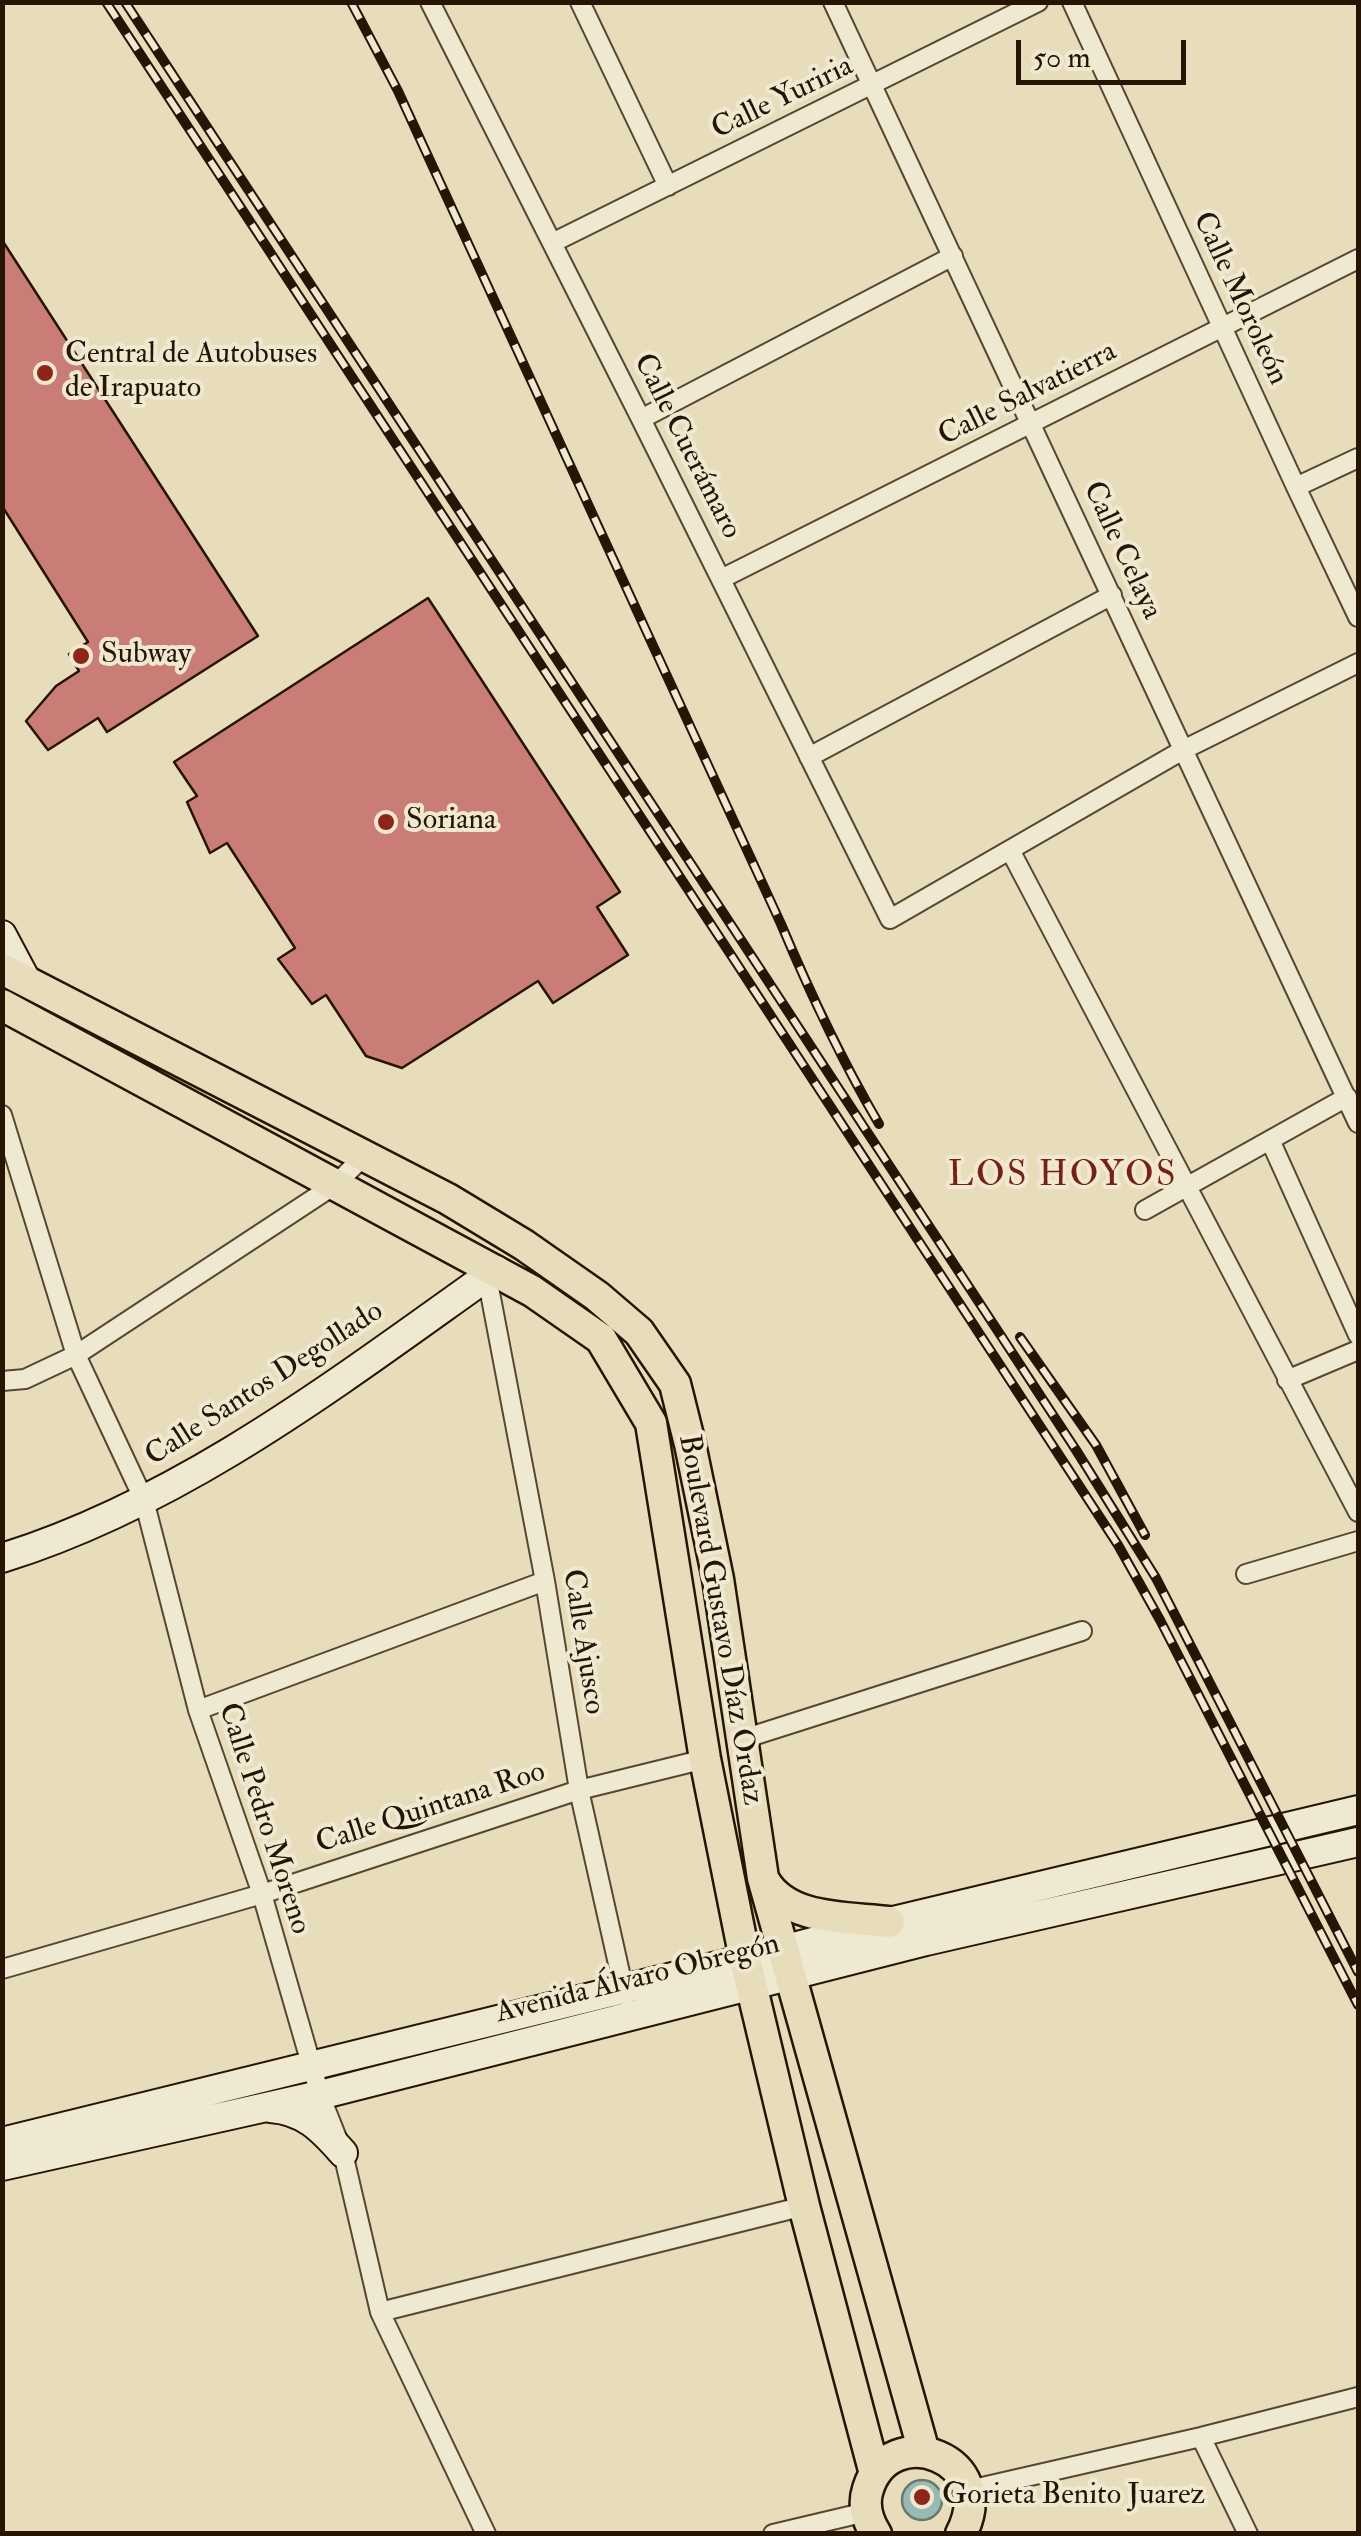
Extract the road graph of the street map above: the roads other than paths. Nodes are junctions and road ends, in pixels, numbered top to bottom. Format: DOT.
graph roads {
  1 [pos="430,2"];
  2 [pos="580,2"];
  3 [pos="833,2"];
  4 [pos="1038,2"];
  5 [pos="1072,2"];
  6 [pos="872,86"];
  7 [pos="668,186"];
  8 [pos="552,243"];
  9 [pos="953,256"];
  10 [pos="1358,259"];
  11 [pos="1222,328"];
  12 [pos="641,419"];
  13 [pos="1032,425"];
  14 [pos="1358,458"];
  15 [pos="1296,487"];
  16 [pos="721,580"];
  17 [pos="1112,595"];
  18 [pos="1358,617"];
  19 [pos="1358,663"];
  20 [pos="1183,750"];
  21 [pos="809,756"];
  22 [pos="1010,850"];
  23 [pos="2,935"];
  24 [pos="15,976"];
  25 [pos="2,1004"];
  26 [pos="1347,1097"];
  27 [pos="2,1115"];
  28 [pos="1358,1122"];
  29 [pos="1270,1140"];
  30 [pos="364,1156"];
  31 [pos="336,1184"];
  32 [pos="1186,1187"];
  33 [pos="1145,1210"];
  34 [pos="492,1274"];
  35 [pos="1358,1335"];
  36 [pos="1358,1350"];
  37 [pos="76,1354"];
  38 [pos="1287,1380"];
  39 [pos="2,1381"];
  40 [pos="144,1500"];
  41 [pos="1358,1512"];
  42 [pos="1358,1541"];
  43 [pos="2,1558"];
  44 [pos="1246,1574"];
  45 [pos="544,1581"];
  46 [pos="1082,1631"];
  47 [pos="198,1710"];
  48 [pos="743,1739"];
  49 [pos="705,1758"];
  50 [pos="578,1790"];
  51 [pos="1358,1810"];
  52 [pos="1358,1842"];
  53 [pos="762,1878"];
  54 [pos="262,1894"];
  55 [pos="888,1922"];
  56 [pos="785,1963"];
  57 [pos="2,1969"];
  58 [pos="748,1972"];
  59 [pos="626,2002"];
  60 [pos="312,2065"];
  61 [pos="320,2095"];
  62 [pos="264,2108"];
  63 [pos="2,2142"];
  64 [pos="343,2153"];
  65 [pos="2,2166"];
  66 [pos="804,2206"];
  67 [pos="380,2312"];
  68 [pos="1358,2397"];
  69 [pos="1201,2437"];
  70 [pos="924,2452"];
  71 [pos="875,2474"];
  72 [pos="969,2490"];
  73 [pos="871,2522"];
  74 [pos="486,2534"];
  75 [pos="773,2534"];
  76 [pos="961,2534"];
  77 [pos="1248,2534"];
  1 -- 8 [label="street, Calle Cuerámaro"];
  2 -- 7 [label="street"];
  3 -- 6 [label="street, Calle Celaya"];
  4 -- 6 [label="street, Calle Yuriria"];
  5 -- 11 [label="street, Calle Moroleón"];
  6 -- 7 [label="street, Calle Yuriria"];
  6 -- 9 [label="street, Calle Celaya"];
  7 -- 8 [label="street, Calle Yuriria"];
  8 -- 12 [label="street, Calle Cuerámaro"];
  9 -- 12 [label="street"];
  9 -- 13 [label="street, Calle Celaya"];
  10 -- 11 [label="street, Calle Salvatierra"];
  11 -- 13 [label="street, Calle Salvatierra"];
  11 -- 15 [label="street, Calle Moroleón"];
  12 -- 16 [label="street, Calle Cuerámaro"];
  13 -- 16 [label="street, Calle Salvatierra"];
  13 -- 17 [label="street, Calle Celaya"];
  14 -- 15 [label="street"];
  15 -- 18 [label="street, Calle Moroleón"];
  16 -- 21 [label="street, Calle Cuerámaro"];
  17 -- 20 [label="street, Calle Celaya"];
  17 -- 21 [label="street"];
  19 -- 20 [label="street"];
  20 -- 22 [label="street"];
  20 -- 26 [label="street, Calle Celaya"];
  21 -- 22 [label="street, Calle Cuerámaro"];
  22 -- 32 [label="street"];
  23 -- 24 [label="street"];
  24 -- 30 [label="main road, Boulevard Gustavo Díaz Ordaz"];
  25 -- 31 [label="main road, Boulevard Gustavo Díaz Ordaz"];
  26 -- 28 [label="street, Calle Celaya"];
  26 -- 29 [label="street"];
  27 -- 37 [label="street, Calle Pedro Moreno"];
  29 -- 32 [label="street"];
  29 -- 35 [label="street"];
  30 -- 31 [label="street"];
  30 -- 48 [label="main road, Boulevard Gustavo Díaz Ordaz"];
  31 -- 34 [label="main road, Boulevard Gustavo Díaz Ordaz"];
  31 -- 37 [label="street"];
  32 -- 33 [label="street"];
  32 -- 38 [label="street"];
  34 -- 40 [label="street, Calle Santos Degollado"];
  34 -- 45 [label="street, Calle Ajusco"];
  34 -- 49 [label="main road, Boulevard Gustavo Díaz Ordaz"];
  36 -- 38 [label="street"];
  37 -- 39 [label="street"];
  37 -- 40 [label="street, Calle Pedro Moreno"];
  38 -- 41 [label="street"];
  40 -- 43 [label="street, Calle Santos Degollado"];
  40 -- 47 [label="street, Calle Pedro Moreno"];
  42 -- 44 [label="street"];
  45 -- 47 [label="street"];
  45 -- 50 [label="street, Calle Ajusco"];
  46 -- 48 [label="street"];
  47 -- 54 [label="street, Calle Pedro Moreno"];
  48 -- 53 [label="main road, Boulevard Gustavo Díaz Ordaz"];
  49 -- 50 [label="street, Calle Quintana Roo"];
  49 -- 58 [label="main road, Boulevard Gustavo Díaz Ordaz"];
  50 -- 54 [label="street, Calle Quintana Roo"];
  50 -- 59 [label="street, Calle Ajusco"];
  51 -- 55 [label="street, Avenida Álvaro Obregón"];
  52 -- 56 [label="street, Avenida Álvaro Obregón"];
  53 -- 55 [label="main road"];
  53 -- 56 [label="main road, Boulevard Gustavo Díaz Ordaz"];
  54 -- 57 [label="street, Calle Quintana Roo"];
  54 -- 60 [label="street, Calle Pedro Moreno"];
  55 -- 56 [label="street, Avenida Álvaro Obregón"];
  56 -- 58 [label="street, Avenida Álvaro Obregón"];
  56 -- 70 [label="main road, Boulevard Gustavo Díaz Ordaz"];
  58 -- 59 [label="street, Avenida Álvaro Obregón"];
  58 -- 66 [label="main road, Boulevard Gustavo Díaz Ordaz"];
  59 -- 60 [label="street, Avenida Álvaro Obregón"];
  59 -- 61 [label="street, Avenida Álvaro Obregón"];
  60 -- 61 [label="street, Calle Pedro Moreno"];
  60 -- 63 [label="street, Avenida Álvaro Obregón"];
  61 -- 62 [label="street, Avenida Álvaro Obregón"];
  61 -- 64 [label="street, Calle Pedro Moreno"];
  62 -- 64 [label="street"];
  62 -- 65 [label="street, Avenida Álvaro Obregón"];
  64 -- 67 [label="street, Calle Pedro Moreno"];
  66 -- 67 [label="street"];
  66 -- 71 [label="main road, Boulevard Gustavo Díaz Ordaz"];
  67 -- 74 [label="street, Calle Pedro Moreno"];
  68 -- 69 [label="street"];
  69 -- 72 [label="street"];
  69 -- 77 [label="street"];
  70 -- 71 [label="main road"];
  70 -- 72 [label="main road"];
  71 -- 73 [label="main road"];
  72 -- 76 [label="main road"];
  73 -- 75 [label="street"];
}
